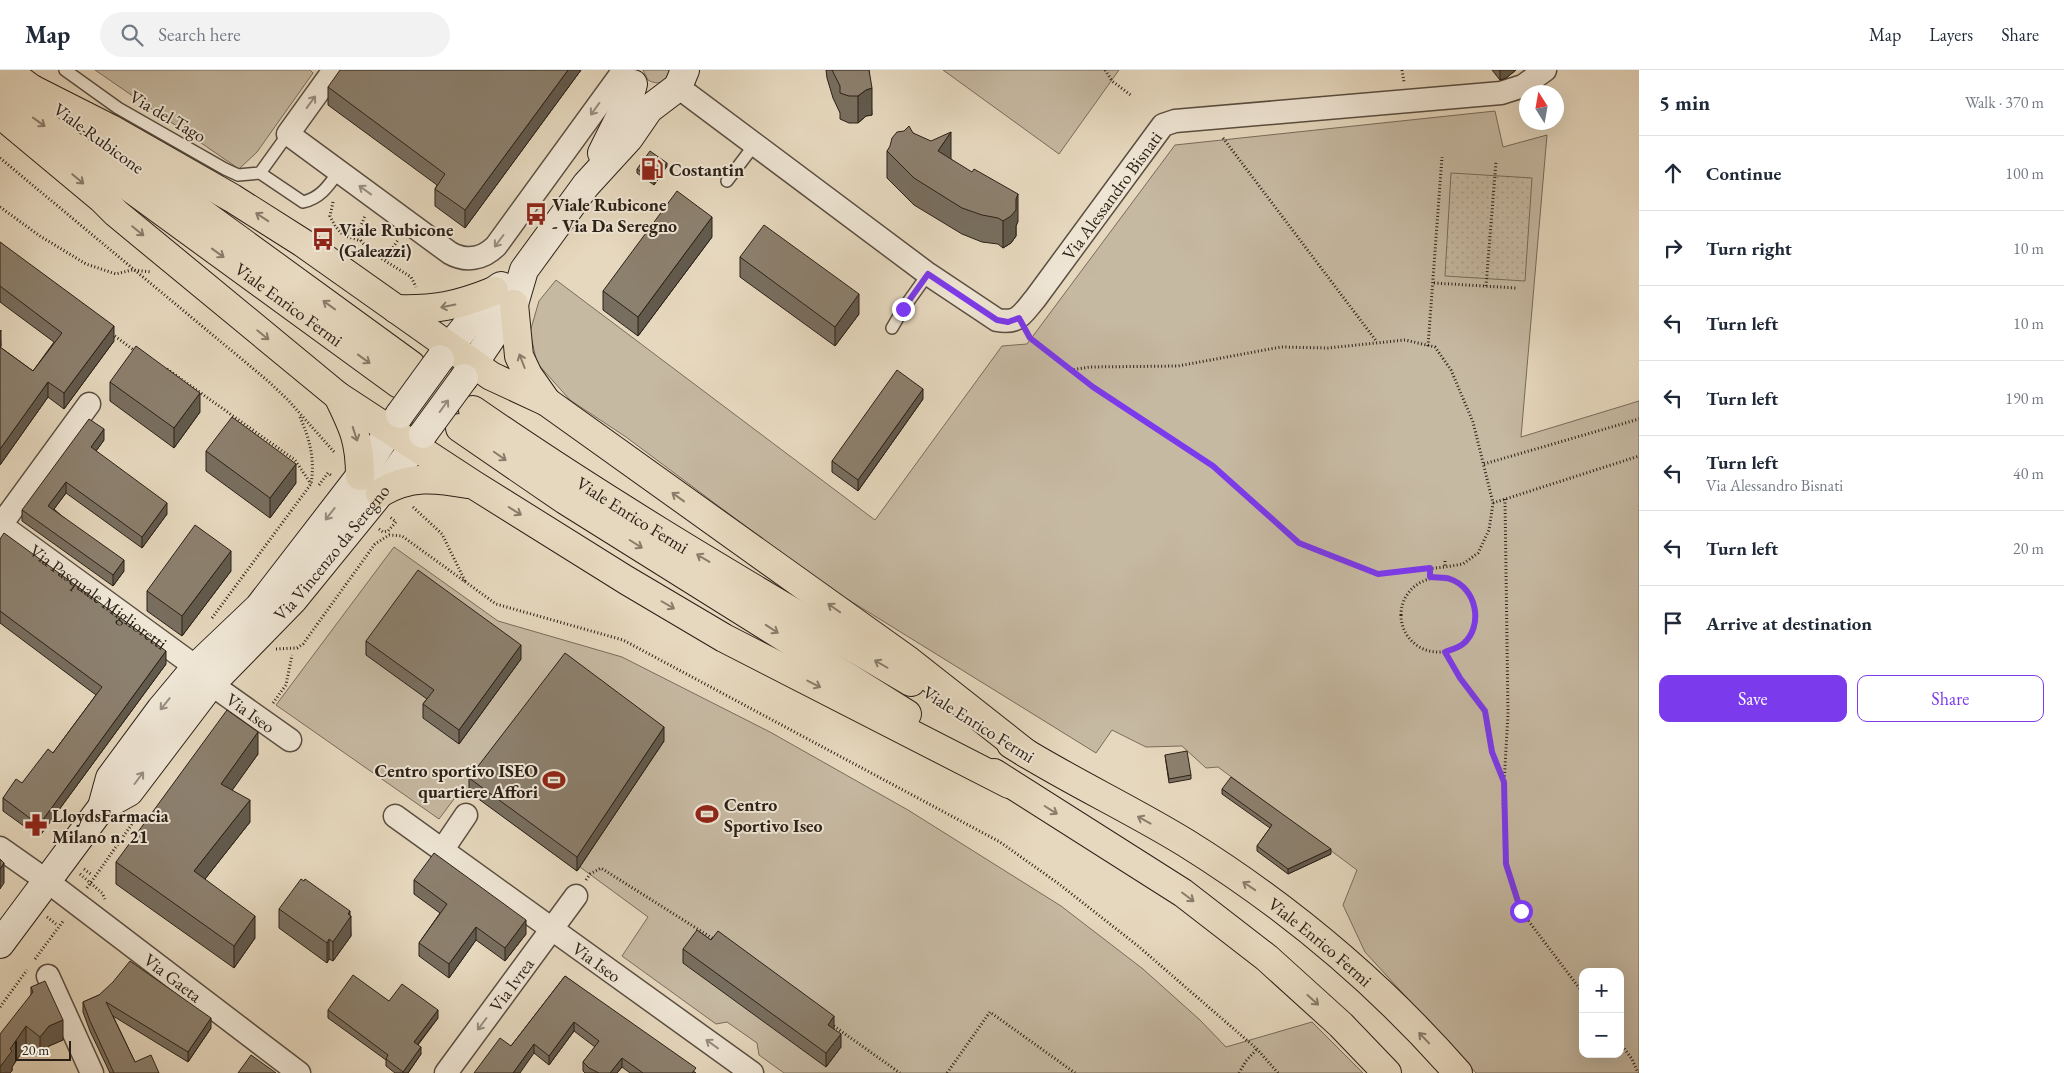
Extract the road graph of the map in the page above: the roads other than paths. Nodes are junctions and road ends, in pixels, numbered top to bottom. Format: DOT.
graph roads {
  1 [pos="6,70"];
  2 [pos="65,70"];
  3 [pos="334,70"];
  4 [pos="1545,70"];
  5 [pos="629,75"];
  6 [pos="676,84"];
  7 [pos="32,89"];
  8 [pos="0,93"];
  9 [pos="0,114"];
  10 [pos="288,134"];
  11 [pos="755,144"];
  12 [pos="339,171"];
  13 [pos="260,173"];
  14 [pos="727,181"];
  15 [pos="586,185"];
  16 [pos="185,215"];
  17 [pos="928,274"];
  18 [pos="504,298"];
  19 [pos="396,309"];
  20 [pos="892,328"];
  21 [pos="445,353"];
  22 [pos="474,364"];
  23 [pos="405,374"];
  24 [pos="338,396"];
  25 [pos="546,402"];
  26 [pos="89,404"];
  27 [pos="395,421"];
  28 [pos="419,440"];
  29 [pos="370,484"];
  30 [pos="474,485"];
  31 [pos="0,525"];
  32 [pos="204,675"];
  33 [pos="290,740"];
  34 [pos="1026,754"];
  35 [pos="1009,784"];
  36 [pos="466,815"];
  37 [pos="395,816"];
  38 [pos="0,848"];
  39 [pos="443,848"];
  40 [pos="47,881"];
  41 [pos="576,896"];
  42 [pos="553,928"];
  43 [pos="0,944"];
  44 [pos="48,976"];
  45 [pos="92,1073"];
  46 [pos="299,1073"];
  47 [pos="446,1073"];
  48 [pos="752,1073"];
  49 [pos="1387,1073"];
  50 [pos="1458,1073"];
  1 -- 7 [label="highway, Viale Rubicone"];
  2 -- 13 [label="lane, Via del Tago"];
  10 -- 3 [label="street, one-way"];
  4 -- 17 [label="street, Via Alessandro Bisnati"];
  5 -- 6 [label="main road"];
  5 -- 12 [label="street, one-way"];
  5 -- 15 [label="main road, Via Vincenzo da Seregno"];
  6 -- 11 [label="street"];
  6 -- 15 [label="main road, Via Vincenzo da Seregno"];
  7 -- 16 [label="highway, Viale Rubicone"];
  19 -- 7 [label="highway, one-way"];
  8 -- 16 [label="highway, Viale Rubicone, one-way"];
  9 -- 24 [label="highway, one-way"];
  10 -- 12 [label="street"];
  10 -- 13 [label="lane"];
  11 -- 14 [label="lane"];
  11 -- 17 [label="street"];
  12 -- 13 [label="lane"];
  15 -- 18 [label="main road, Via Vincenzo da Seregno"];
  16 -- 23 [label="highway, Viale Enrico Fermi"];
  17 -- 20 [label="lane"];
  18 -- 19 [label="highway, one-way"];
  18 -- 21 [label="main road, Via Vincenzo da Seregno"];
  18 -- 22 [label="main road, Via Vincenzo da Seregno"];
  25 -- 18 [label="highway, one-way"];
  19 -- 21 [label="highway"];
  21 -- 22 [label="highway"];
  21 -- 27 [label="main road, Via Vincenzo da Seregno, bridge"];
  22 -- 25 [label="highway"];
  28 -- 22 [label="main road, Via Vincenzo da Seregno, one-way, bridge"];
  24 -- 27 [label="highway"];
  24 -- 29 [label="highway, one-way"];
  34 -- 25 [label="highway, one-way"];
  26 -- 31 [label="street"];
  27 -- 28 [label="highway"];
  27 -- 29 [label="main road, Via Vincenzo da Seregno"];
  28 -- 29 [label="main road, Via Vincenzo da Seregno"];
  28 -- 30 [label="highway"];
  29 -- 30 [label="highway"];
  29 -- 32 [label="main road, Via Vincenzo da Seregno"];
  30 -- 35 [label="highway, one-way"];
  31 -- 32 [label="street, Via Pasquale Miglioretti"];
  32 -- 33 [label="street, Via Iseo"];
  32 -- 40 [label="main road, Via Vincenzo da Seregno"];
  34 -- 35 [label="highway, Viale Enrico Fermi, one-way"];
  50 -- 34 [label="highway, Viale Enrico Fermi, one-way"];
  35 -- 49 [label="highway, Viale Enrico Fermi, one-way"];
  36 -- 39 [label="street"];
  37 -- 39 [label="street, Via Iseo"];
  38 -- 40 [label="street, Via Gaeta"];
  39 -- 42 [label="street, Via Iseo"];
  40 -- 43 [label="main road, Via Vincenzo da Seregno"];
  40 -- 46 [label="street, Via Gaeta"];
  41 -- 42 [label="street, Via Ivrea"];
  42 -- 47 [label="street, Via Ivrea, one-way"];
  48 -- 42 [label="street, Via Iseo, one-way"];
  44 -- 45 [label="street"];
}
